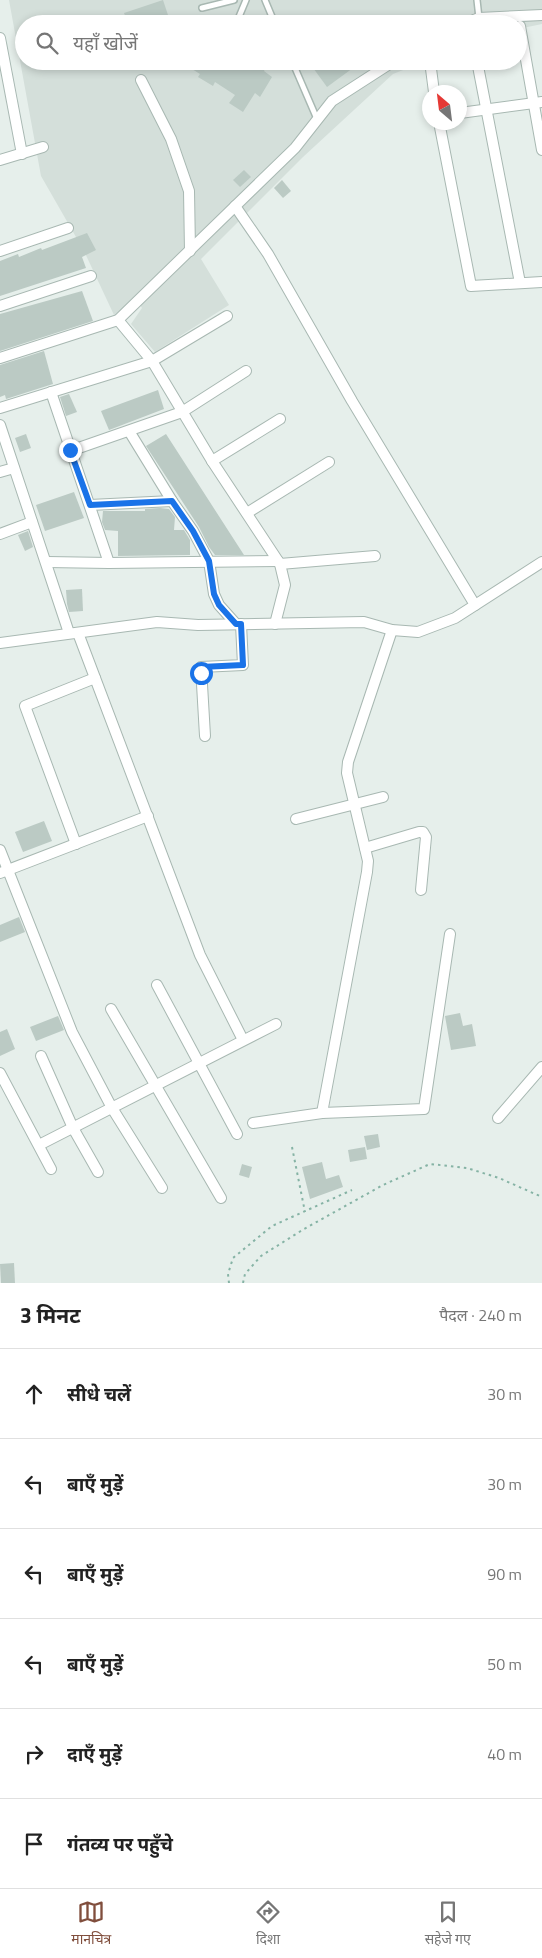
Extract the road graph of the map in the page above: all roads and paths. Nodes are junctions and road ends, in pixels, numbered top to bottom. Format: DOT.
graph roads {
  1 [pos="234,0"];
  2 [pos="246,0"];
  3 [pos="265,0"];
  4 [pos="477,0"];
  5 [pos="202,8"];
  6 [pos="240,15"];
  7 [pos="271,15"];
  8 [pos="479,15"];
  9 [pos="542,15"];
  10 [pos="527,16"];
  11 [pos="0,41"];
  12 [pos="527,56"];
  13 [pos="296,70"];
  14 [pos="380,70"];
  15 [pos="431,70"];
  16 [pos="478,70"];
  17 [pos="141,80"];
  18 [pos="433,85"];
  19 [pos="538,102"];
  20 [pos="485,110"];
  21 [pos="467,112"];
  22 [pos="317,119"];
  23 [pos="441,130"];
  24 [pos="43,147"];
  25 [pos="542,150"];
  26 [pos="22,154"];
  27 [pos="0,160"];
  28 [pos="235,206"];
  29 [pos="68,228"];
  30 [pos="0,251"];
  31 [pos="190,251"];
  32 [pos="91,276"];
  33 [pos="542,282"];
  34 [pos="520,283"];
  35 [pos="0,306"];
  36 [pos="227,316"];
  37 [pos="118,320"];
  38 [pos="0,358"];
  39 [pos="152,361"];
  40 [pos="246,371"];
  41 [pos="51,392"];
  42 [pos="0,408"];
  43 [pos="182,412"];
  44 [pos="280,419"];
  45 [pos="0,425"];
  46 [pos="129,431"];
  47 [pos="70,450"];
  48 [pos="212,461"];
  49 [pos="329,462"];
  50 [pos="14,468"];
  51 [pos="0,472"];
  52 [pos="172,501"];
  53 [pos="90,505"];
  54 [pos="247,513"];
  55 [pos="32,522"];
  56 [pos="0,534"];
  57 [pos="375,556"];
  58 [pos="209,561"];
  59 [pos="47,562"];
  60 [pos="279,562"];
  61 [pos="542,562"];
  62 [pos="109,563"];
  63 [pos="475,605"];
  64 [pos="238,624"];
  65 [pos="275,624"];
  66 [pos="392,630"];
  67 [pos="74,633"];
  68 [pos="0,643"];
  69 [pos="95,678"];
  70 [pos="205,736"];
  71 [pos="383,797"];
  72 [pos="354,804"];
  73 [pos="148,816"];
  74 [pos="296,819"];
  75 [pos="76,844"];
  76 [pos="365,848"];
  77 [pos="0,850"];
  78 [pos="4,871"];
  79 [pos="421,890"];
  80 [pos="450,934"];
  81 [pos="157,985"];
  82 [pos="111,1009"];
  83 [pos="276,1024"];
  84 [pos="243,1040"];
  85 [pos="41,1056"];
  86 [pos="200,1063"];
  87 [pos="542,1067"];
  88 [pos="0,1073"];
  89 [pos="154,1086"];
  90 [pos="112,1108"];
  91 [pos="322,1113"];
  92 [pos="498,1118"];
  93 [pos="253,1123"];
  94 [pos="73,1128"];
  95 [pos="237,1134"];
  96 [pos="39,1145"];
  97 [pos="292,1147"];
  98 [pos="51,1169"];
  99 [pos="98,1172"];
  100 [pos="162,1188"];
  101 [pos="352,1190"];
  102 [pos="542,1197"];
  103 [pos="221,1198"];
  104 [pos="305,1212"];
  105 [pos="229,1283"];
  106 [pos="244,1283"];
  1 -- 5 [label="lane"];
  2 -- 6 [label="lane"];
  3 -- 7 [label="lane"];
  4 -- 8 [label="lane"];
  9 -- 10 [label="street"];
  11 -- 26 [label="street"];
  12 -- 19 [label="street"];
  13 -- 22 [label="lane"];
  14 -- 22 [label="street"];
  15 -- 18 [label="street"];
  16 -- 20 [label="street"];
  17 -- 31 [label="street"];
  19 -- 20 [label="street"];
  19 -- 25 [label="street"];
  20 -- 21 [label="street"];
  20 -- 34 [label="street"];
  22 -- 28 [label="street"];
  23 -- 34 [label="street"];
  24 -- 26 [label="street"];
  26 -- 27 [label="street"];
  28 -- 31 [label="street"];
  28 -- 63 [label="street"];
  29 -- 30 [label="street"];
  31 -- 37 [label="street"];
  32 -- 35 [label="street"];
  33 -- 34 [label="street"];
  36 -- 39 [label="street"];
  37 -- 38 [label="street"];
  37 -- 39 [label="street"];
  39 -- 41 [label="street"];
  39 -- 43 [label="street"];
  40 -- 43 [label="street"];
  41 -- 42 [label="street"];
  41 -- 47 [label="street"];
  43 -- 46 [label="street"];
  43 -- 48 [label="street"];
  44 -- 48 [label="street"];
  45 -- 50 [label="street"];
  46 -- 47 [label="street"];
  46 -- 52 [label="street"];
  47 -- 53 [label="street"];
  48 -- 54 [label="street"];
  49 -- 54 [label="street"];
  50 -- 51 [label="street"];
  50 -- 55 [label="street"];
  52 -- 53 [label="street"];
  52 -- 58 [label="street"];
  53 -- 62 [label="street"];
  54 -- 60 [label="street"];
  55 -- 56 [label="street"];
  55 -- 59 [label="street"];
  57 -- 60 [label="street"];
  58 -- 60 [label="street"];
  58 -- 62 [label="street"];
  58 -- 64 [label="street"];
  59 -- 62 [label="street"];
  59 -- 67 [label="street"];
  60 -- 65 [label="street"];
  61 -- 63 [label="street"];
  63 -- 66 [label="street"];
  64 -- 65 [label="street"];
  64 -- 67 [label="street"];
  64 -- 70 [label="street"];
  65 -- 66 [label="street"];
  66 -- 72 [label="street"];
  67 -- 68 [label="street"];
  67 -- 69 [label="street"];
  69 -- 73 [label="street"];
  69 -- 75 [label="street"];
  71 -- 72 [label="street"];
  72 -- 74 [label="street"];
  72 -- 76 [label="street"];
  73 -- 75 [label="street"];
  73 -- 84 [label="street"];
  75 -- 78 [label="street"];
  76 -- 79 [label="street"];
  76 -- 91 [label="street"];
  77 -- 78 [label="street"];
  78 -- 90 [label="street"];
  80 -- 91 [label="street"];
  81 -- 86 [label="street"];
  82 -- 89 [label="street"];
  83 -- 84 [label="street"];
  84 -- 86 [label="street"];
  85 -- 94 [label="street"];
  86 -- 89 [label="street"];
  86 -- 95 [label="street"];
  87 -- 92 [label="street"];
  88 -- 96 [label="street"];
  89 -- 90 [label="street"];
  89 -- 103 [label="street"];
  90 -- 94 [label="street"];
  90 -- 100 [label="street"];
  91 -- 93 [label="street"];
  94 -- 96 [label="street"];
  94 -- 99 [label="street"];
  96 -- 98 [label="street"];
  97 -- 104 [label="path"];
  101 -- 104 [label="path"];
  102 -- 106 [label="path"];
  104 -- 105 [label="path"];
}
